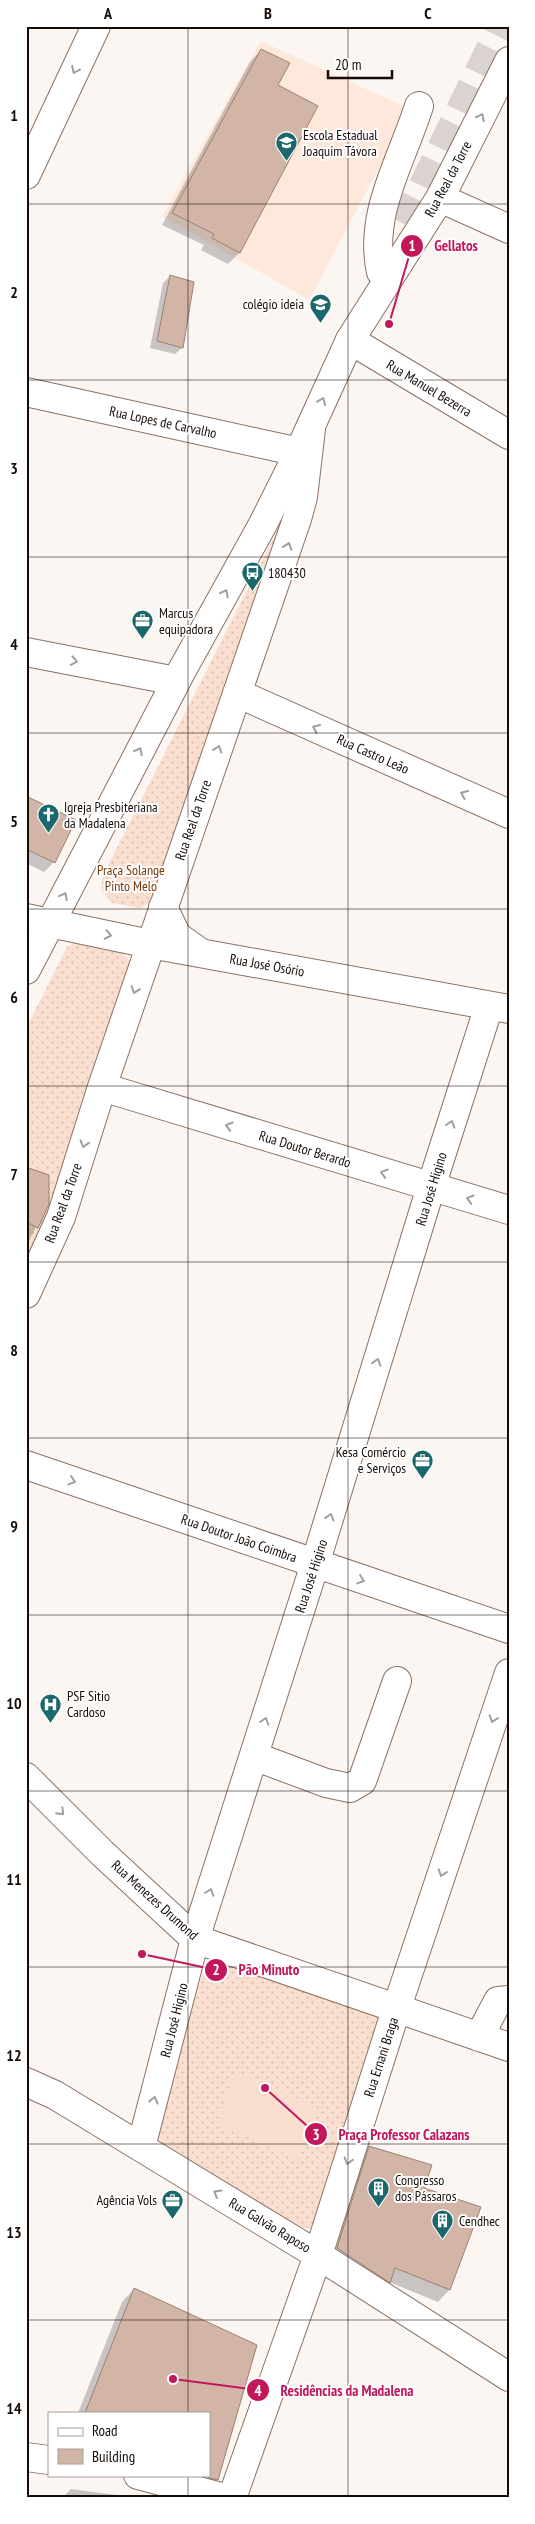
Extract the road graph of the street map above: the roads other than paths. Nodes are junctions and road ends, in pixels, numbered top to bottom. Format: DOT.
graph roads {
  1 [pos="96,26"];
  2 [pos="509,61"];
  3 [pos="419,106"];
  4 [pos="26,176"];
  5 [pos="440,198"];
  6 [pos="404,224"];
  7 [pos="509,229"];
  8 [pos="381,272"];
  9 [pos="350,340"];
  10 [pos="26,392"];
  11 [pos="311,425"];
  12 [pos="509,435"];
  13 [pos="299,452"];
  14 [pos="26,652"];
  15 [pos="176,681"];
  16 [pos="237,693"];
  17 [pos="509,814"];
  18 [pos="163,907"];
  19 [pos="38,920"];
  20 [pos="150,944"];
  21 [pos="203,954"];
  22 [pos="26,970"];
  23 [pos="499,1008"];
  24 [pos="102,1087"];
  25 [pos="431,1187"];
  26 [pos="509,1210"];
  27 [pos="26,1294"];
  28 [pos="26,1465"];
  29 [pos="315,1564"];
  30 [pos="509,1629"];
  31 [pos="509,1673"];
  32 [pos="397,1681"];
  33 [pos="254,1756"];
  34 [pos="26,1777"];
  35 [pos="195,1939"];
  36 [pos="509,2000"];
  37 [pos="396,2010"];
  38 [pos="479,2037"];
  39 [pos="509,2047"];
  40 [pos="26,2082"];
  41 [pos="141,2147"];
  42 [pos="318,2255"];
  43 [pos="509,2377"];
  44 [pos="26,2457"];
  45 [pos="48,2460"];
  46 [pos="142,2476"];
  47 [pos="225,2498"];
  48 [pos="232,2498"];
  1 -- 4 [label="street, one-way"];
  5 -- 2 [label="street, Rua Real da Torre, one-way"];
  3 -- 8 [label="street"];
  5 -- 7 [label="street"];
  5 -- 9 [label="street, Rua Real da Torre"];
  6 -- 8 [label="street"];
  8 -- 9 [label="street"];
  11 -- 9 [label="street, Rua Real da Torre, one-way"];
  9 -- 12 [label="street, Rua Manuel Bezerra"];
  10 -- 13 [label="street, Rua Lopes de Carvalho"];
  11 -- 13 [label="street, Rua Real da Torre"];
  16 -- 11 [label="street, Rua Real da Torre, one-way"];
  15 -- 13 [label="street, Rua Real da Torre, one-way"];
  14 -- 15 [label="street, one-way"];
  19 -- 15 [label="street, Rua Real da Torre, one-way"];
  17 -- 16 [label="street, Rua Castro Leão, one-way"];
  18 -- 16 [label="street, Rua Real da Torre, one-way"];
  18 -- 20 [label="street, Rua Real da Torre"];
  18 -- 21 [label="street"];
  19 -- 20 [label="street, Rua José Osório, one-way"];
  19 -- 22 [label="street, Rua Real da Torre"];
  20 -- 21 [label="street, Rua José Osório"];
  20 -- 24 [label="street, Rua Real da Torre, one-way"];
  21 -- 23 [label="street, Rua José Osório"];
  25 -- 23 [label="street, Rua José Higino, one-way"];
  25 -- 24 [label="street, Rua Doutor Berardo, one-way"];
  24 -- 27 [label="street, Rua Real da Torre, one-way"];
  26 -- 25 [label="street, Rua Doutor Berardo, one-way"];
  29 -- 25 [label="street, Rua José Higino, one-way"];
  28 -- 29 [label="street, Rua Doutor João Coimbra, one-way"];
  29 -- 30 [label="street, Rua Doutor João Coimbra, one-way"];
  33 -- 29 [label="street, Rua José Higino, one-way"];
  31 -- 37 [label="street, Rua Ernani Braga, one-way"];
  32 -- 33 [label="street"];
  35 -- 33 [label="street, Rua José Higino, one-way"];
  34 -- 35 [label="street, Rua Menezes Drumond, one-way"];
  35 -- 37 [label="street, Rua Menezes Drumond"];
  41 -- 35 [label="street, Rua José Higino, one-way"];
  36 -- 38 [label="street"];
  37 -- 38 [label="street, Rua Menezes Drumond"];
  37 -- 42 [label="street, Rua Ernani Braga, one-way"];
  38 -- 39 [label="street, Rua Menezes Drumond"];
  40 -- 41 [label="street, Rua Galvão Raposo"];
  42 -- 41 [label="street, Rua Galvão Raposo, one-way"];
  42 -- 43 [label="street, Rua Galvão Raposo"];
  42 -- 48 [label="street, Rua Ernani Braga"];
  44 -- 45 [label="street"];
  46 -- 47 [label="street"];
}
